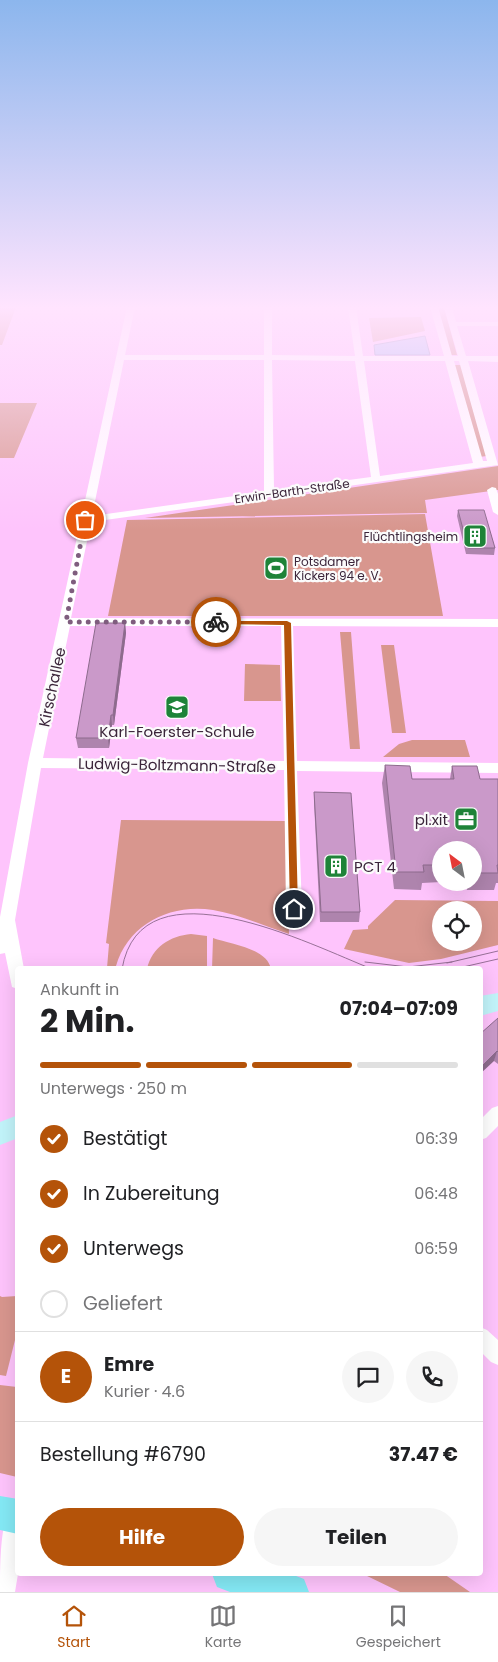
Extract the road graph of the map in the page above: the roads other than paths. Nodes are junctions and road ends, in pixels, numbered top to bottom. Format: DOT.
graph roads {
  1 [pos="115,381"];
  2 [pos="269,381"];
  3 [pos="361,381"];
  4 [pos="455,381"];
  5 [pos="471,381"];
  6 [pos="495,462"];
  7 [pos="479,465"];
  8 [pos="376,480"];
  9 [pos="492,490"];
  10 [pos="268,494"];
  11 [pos="498,512"];
  12 [pos="85,520"];
  13 [pos="66,622"];
  14 [pos="287,623"];
  15 [pos="498,623"];
  16 [pos="35,763"];
  17 [pos="290,766"];
  18 [pos="498,768"];
  19 [pos="6,896"];
  20 [pos="294,909"];
  21 [pos="7,920"];
  22 [pos="0,948"];
  23 [pos="15,966"];
  24 [pos="498,1002"];
  25 [pos="483,1005"];
  26 [pos="498,1114"];
  27 [pos="15,1127"];
  28 [pos="483,1129"];
  29 [pos="0,1134"];
  30 [pos="483,1341"];
  31 [pos="498,1355"];
  32 [pos="11,1516"];
  33 [pos="240,1576"];
  34 [pos="274,1583"];
  35 [pos="3,1592"];
  1 -- 12 [label="street, Kirschallee"];
  2 -- 10 [label="street"];
  3 -- 8 [label="street"];
  4 -- 7 [label="street"];
  5 -- 6 [label="street"];
  6 -- 7 [label="street, Erwin-Barth-Straße"];
  7 -- 8 [label="street, Erwin-Barth-Straße"];
  8 -- 10 [label="street, Erwin-Barth-Straße"];
  9 -- 11 [label="street"];
  10 -- 12 [label="street, Erwin-Barth-Straße"];
  12 -- 13 [label="street, Kirschallee"];
  13 -- 14 [label="street"];
  13 -- 16 [label="street, Kirschallee"];
  14 -- 15 [label="street"];
  14 -- 17 [label="street"];
  16 -- 17 [label="street, Ludwig-Boltzmann-Straße"];
  16 -- 19 [label="street, Kirschallee"];
  17 -- 18 [label="street, Ludwig-Boltzmann-Straße"];
  17 -- 20 [label="street"];
  19 -- 21 [label="street, Kirschallee"];
  21 -- 22 [label="street, Kirschallee"];
  21 -- 23 [label="street, Kirschallee"];
  24 -- 25 [label="street"];
  26 -- 28 [label="street"];
  27 -- 29 [label="street"];
  30 -- 31 [label="street"];
  32 -- 35 [label="street"];
  33 -- 34 [label="main road"];
}
